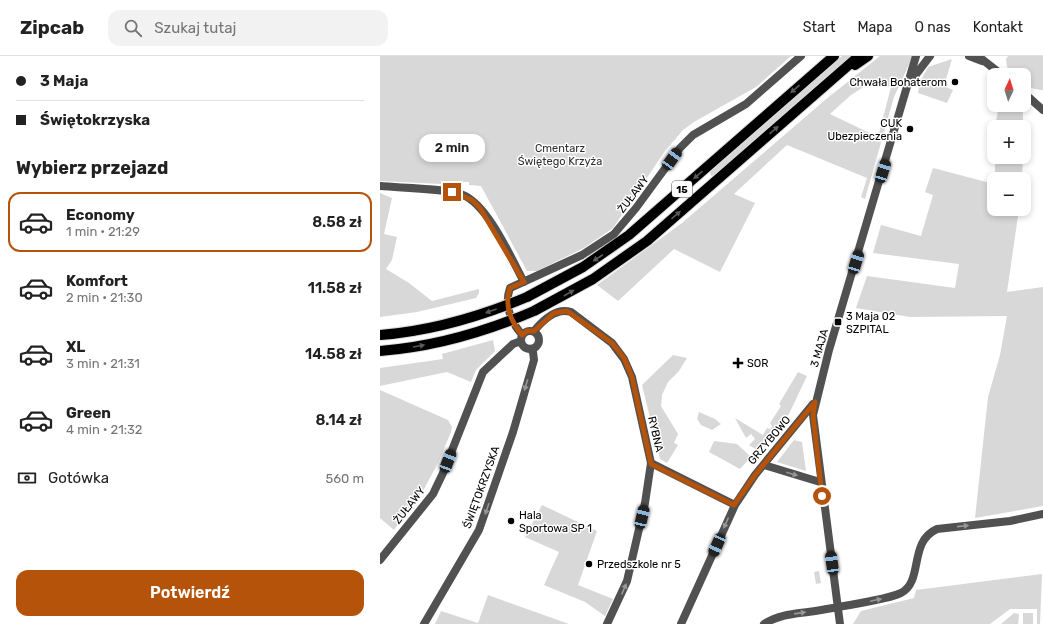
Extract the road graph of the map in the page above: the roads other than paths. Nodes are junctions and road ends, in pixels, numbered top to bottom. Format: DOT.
graph roads {
  1 [pos="801,56"];
  2 [pos="834,56"];
  3 [pos="859,56"];
  4 [pos="868,56"];
  5 [pos="916,56"];
  6 [pos="930,56"];
  7 [pos="969,56"];
  8 [pos="978,56"];
  9 [pos="986,63"];
  10 [pos="993,68"];
  11 [pos="830,81"];
  12 [pos="908,86"];
  13 [pos="1031,99"];
  14 [pos="1043,110"];
  15 [pos="380,186"];
  16 [pos="524,282"];
  17 [pos="534,331"];
  18 [pos="380,335"];
  19 [pos="522,338"];
  20 [pos="530,349"];
  21 [pos="380,351"];
  22 [pos="815,402"];
  23 [pos="651,464"];
  24 [pos="764,466"];
  25 [pos="820,482"];
  26 [pos="734,505"];
  27 [pos="1043,514"];
  28 [pos="380,560"];
  29 [pos="838,608"];
  30 [pos="424,624"];
  31 [pos="607,624"];
  32 [pos="681,624"];
  33 [pos="764,624"];
  34 [pos="840,624"];
  1 -- 16 [label="street, ŻUŁAWY"];
  2 -- 18 [label="main road, 15, one-way, bridge"];
  3 -- 11 [label="main road, 15"];
  4 -- 11 [label="main road"];
  5 -- 12 [label="street, 3 MAJA"];
  6 -- 12 [label="street, 3 MAJA"];
  7 -- 9 [label="street"];
  8 -- 9 [label="street"];
  9 -- 10 [label="street"];
  21 -- 11 [label="main road, 15, one-way, bridge"];
  12 -- 22 [label="street, 3 MAJA"];
  13 -- 14 [label="street"];
  15 -- 16 [label="street"];
  16 -- 19 [label="street"];
  17 -- 19 [label="street"];
  17 -- 20 [label="street"];
  17 -- 23 [label="street, RYBNA"];
  19 -- 20 [label="street"];
  19 -- 28 [label="street, ŻUŁAWY"];
  20 -- 30 [label="street, ŚWIĘTOKRZYSKA, one-way"];
  22 -- 24 [label="street, GRZYBOWO"];
  22 -- 25 [label="street, 3 MAJA"];
  23 -- 26 [label="street"];
  31 -- 23 [label="street, RYBNA, one-way"];
  24 -- 25 [label="street, one-way"];
  24 -- 26 [label="street, GRZYBOWO"];
  25 -- 29 [label="street, 3 MAJA"];
  26 -- 32 [label="street, GRZYBOWO, one-way"];
  29 -- 27 [label="street, one-way"];
  33 -- 29 [label="street, one-way"];
  29 -- 34 [label="street, 3 MAJA"];
}
